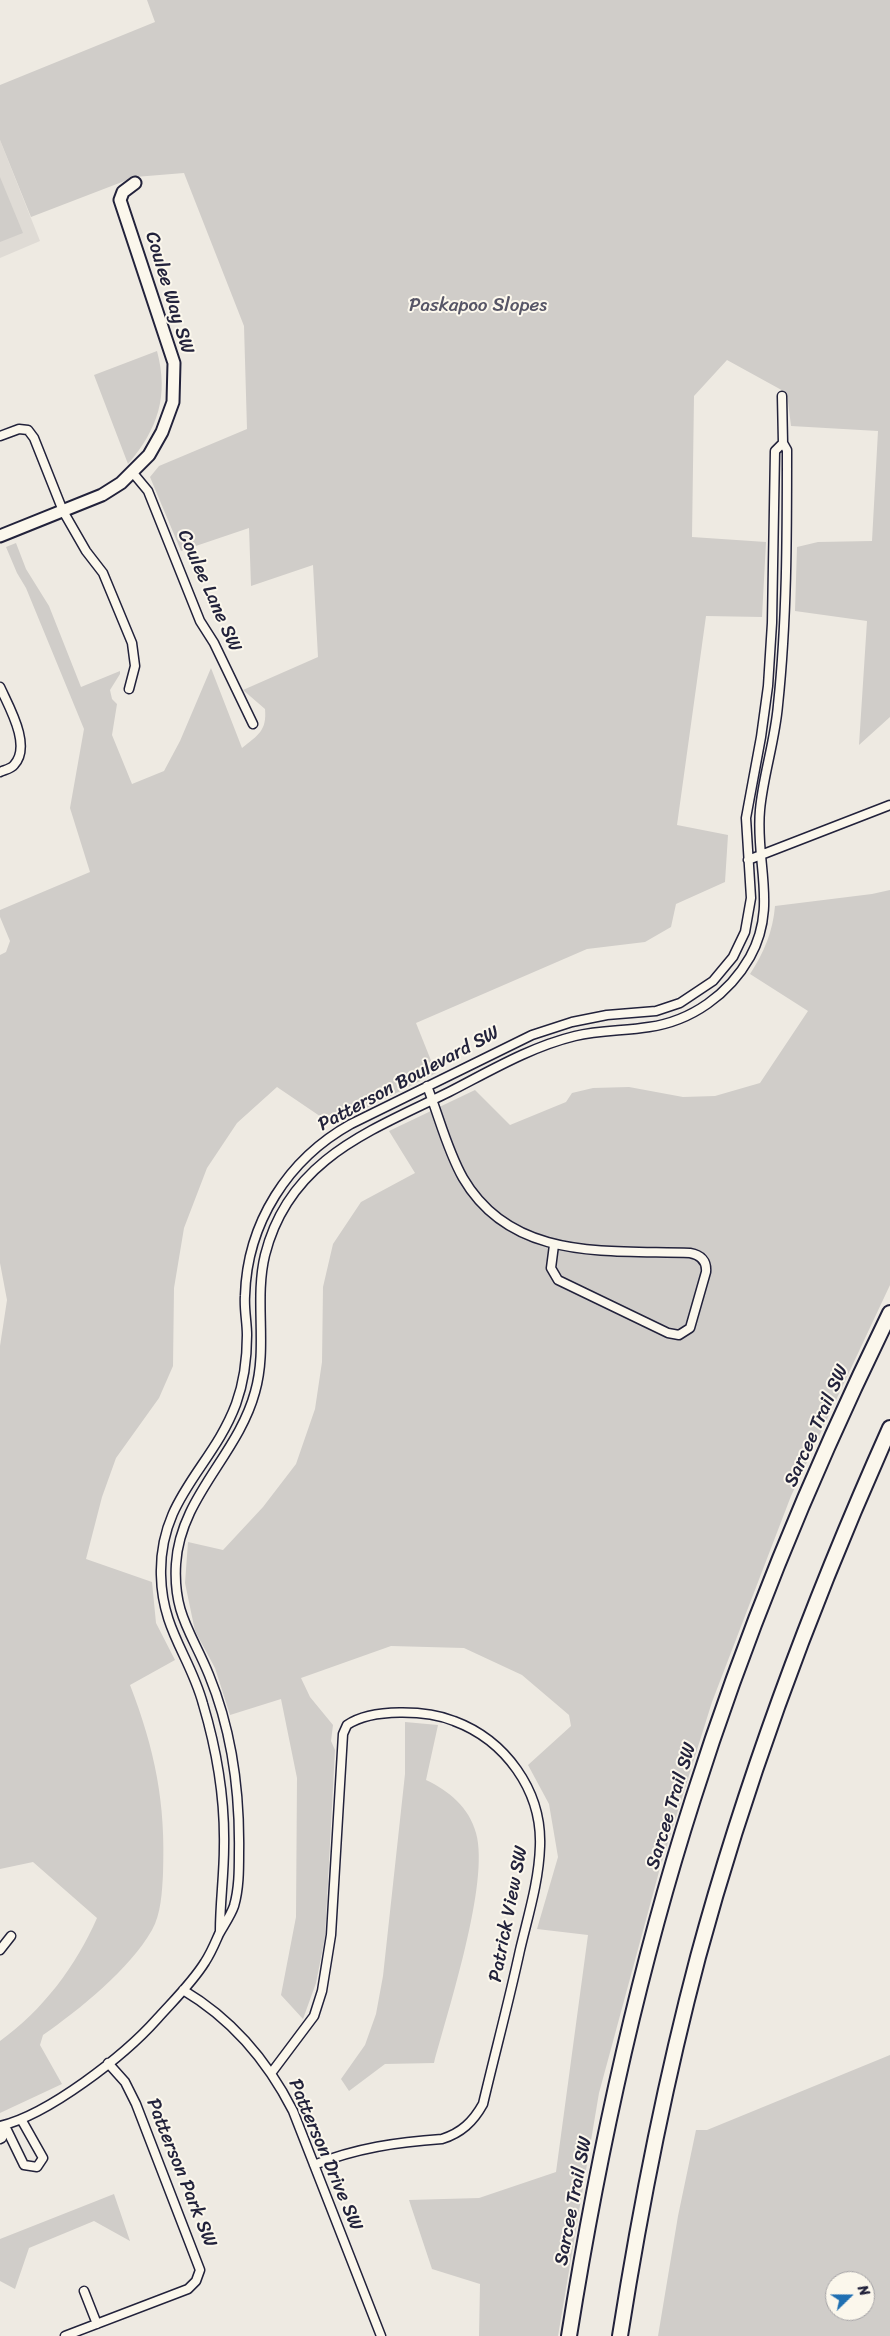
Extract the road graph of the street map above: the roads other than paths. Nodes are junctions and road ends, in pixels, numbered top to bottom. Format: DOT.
graph roads {
  1 [pos="135,183"];
  2 [pos="782,396"];
  3 [pos="0,436"];
  4 [pos="782,443"];
  5 [pos="133,474"];
  6 [pos="63,511"];
  7 [pos="0,536"];
  8 [pos="772,623"];
  9 [pos="786,623"];
  10 [pos="0,687"];
  11 [pos="129,689"];
  12 [pos="253,724"];
  13 [pos="0,772"];
  14 [pos="890,805"];
  15 [pos="761,856"];
  16 [pos="748,860"];
  17 [pos="701,991"];
  18 [pos="709,1003"];
  19 [pos="572,1022"];
  20 [pos="575,1036"];
  21 [pos="427,1086"];
  22 [pos="432,1100"];
  23 [pos="278,1190"];
  24 [pos="290,1199"];
  25 [pos="554,1245"];
  26 [pos="890,1313"];
  27 [pos="245,1370"];
  28 [pos="260,1372"];
  29 [pos="890,1428"];
  30 [pos="220,1933"];
  31 [pos="12,1936"];
  32 [pos="0,1950"];
  33 [pos="183,1990"];
  34 [pos="108,2063"];
  35 [pos="272,2072"];
  36 [pos="21,2119"];
  37 [pos="3,2126"];
  38 [pos="0,2138"];
  39 [pos="314,2165"];
  40 [pos="84,2291"];
  41 [pos="97,2324"];
  42 [pos="66,2336"];
  43 [pos="381,2336"];
  44 [pos="569,2336"];
  45 [pos="620,2336"];
  1 -- 5 [label="street, Coulee Way SW"];
  2 -- 4 [label="street, Patterson Boulevard SW"];
  3 -- 6 [label="street"];
  4 -- 8 [label="street, Patterson Boulevard SW"];
  4 -- 9 [label="street, Patterson Boulevard SW"];
  5 -- 6 [label="street, Coulee Way SW"];
  5 -- 12 [label="street, Coulee Lane SW"];
  6 -- 7 [label="street, Coulee Way SW"];
  6 -- 11 [label="street"];
  8 -- 9 [label="street"];
  8 -- 16 [label="street, Patterson Boulevard SW"];
  9 -- 15 [label="street, Patterson Boulevard SW"];
  10 -- 13 [label="street"];
  14 -- 15 [label="street"];
  15 -- 16 [label="street"];
  15 -- 18 [label="street, Patterson Boulevard SW"];
  16 -- 17 [label="street, Patterson Boulevard SW"];
  17 -- 18 [label="street"];
  17 -- 19 [label="street, Patterson Boulevard SW"];
  18 -- 20 [label="street, Patterson Boulevard SW"];
  19 -- 20 [label="street"];
  19 -- 21 [label="street, Patterson Boulevard SW"];
  20 -- 22 [label="street, Patterson Boulevard SW"];
  21 -- 22 [label="street"];
  21 -- 23 [label="street, Patterson Boulevard SW"];
  22 -- 24 [label="street, Patterson Boulevard SW"];
  22 -- 25 [label="street"];
  23 -- 24 [label="street"];
  23 -- 27 [label="street, Patterson Boulevard SW"];
  24 -- 28 [label="street, Patterson Boulevard SW"];
  25 -- 25 [label="street"];
  26 -- 44 [label="highway, Sarcee Trail SW"];
  27 -- 28 [label="street"];
  27 -- 30 [label="street, Patterson Boulevard SW"];
  28 -- 30 [label="street, Patterson Boulevard SW"];
  29 -- 45 [label="highway"];
  30 -- 33 [label="street, Patterson Boulevard SW"];
  31 -- 32 [label="street"];
  33 -- 34 [label="street, Patterson Boulevard SW"];
  33 -- 35 [label="street, Patterson Drive SW"];
  34 -- 36 [label="street, Patterson Boulevard SW"];
  34 -- 41 [label="street, Patterson Park SW"];
  35 -- 39 [label="street, Patterson Drive SW"];
  35 -- 39 [label="street, Patrick View SW"];
  36 -- 37 [label="street, Patterson Boulevard SW"];
  36 -- 37 [label="street"];
  37 -- 38 [label="street"];
  39 -- 43 [label="street, Patterson Drive SW"];
  40 -- 41 [label="street"];
  41 -- 42 [label="street, Patterson Park SW"];
}
